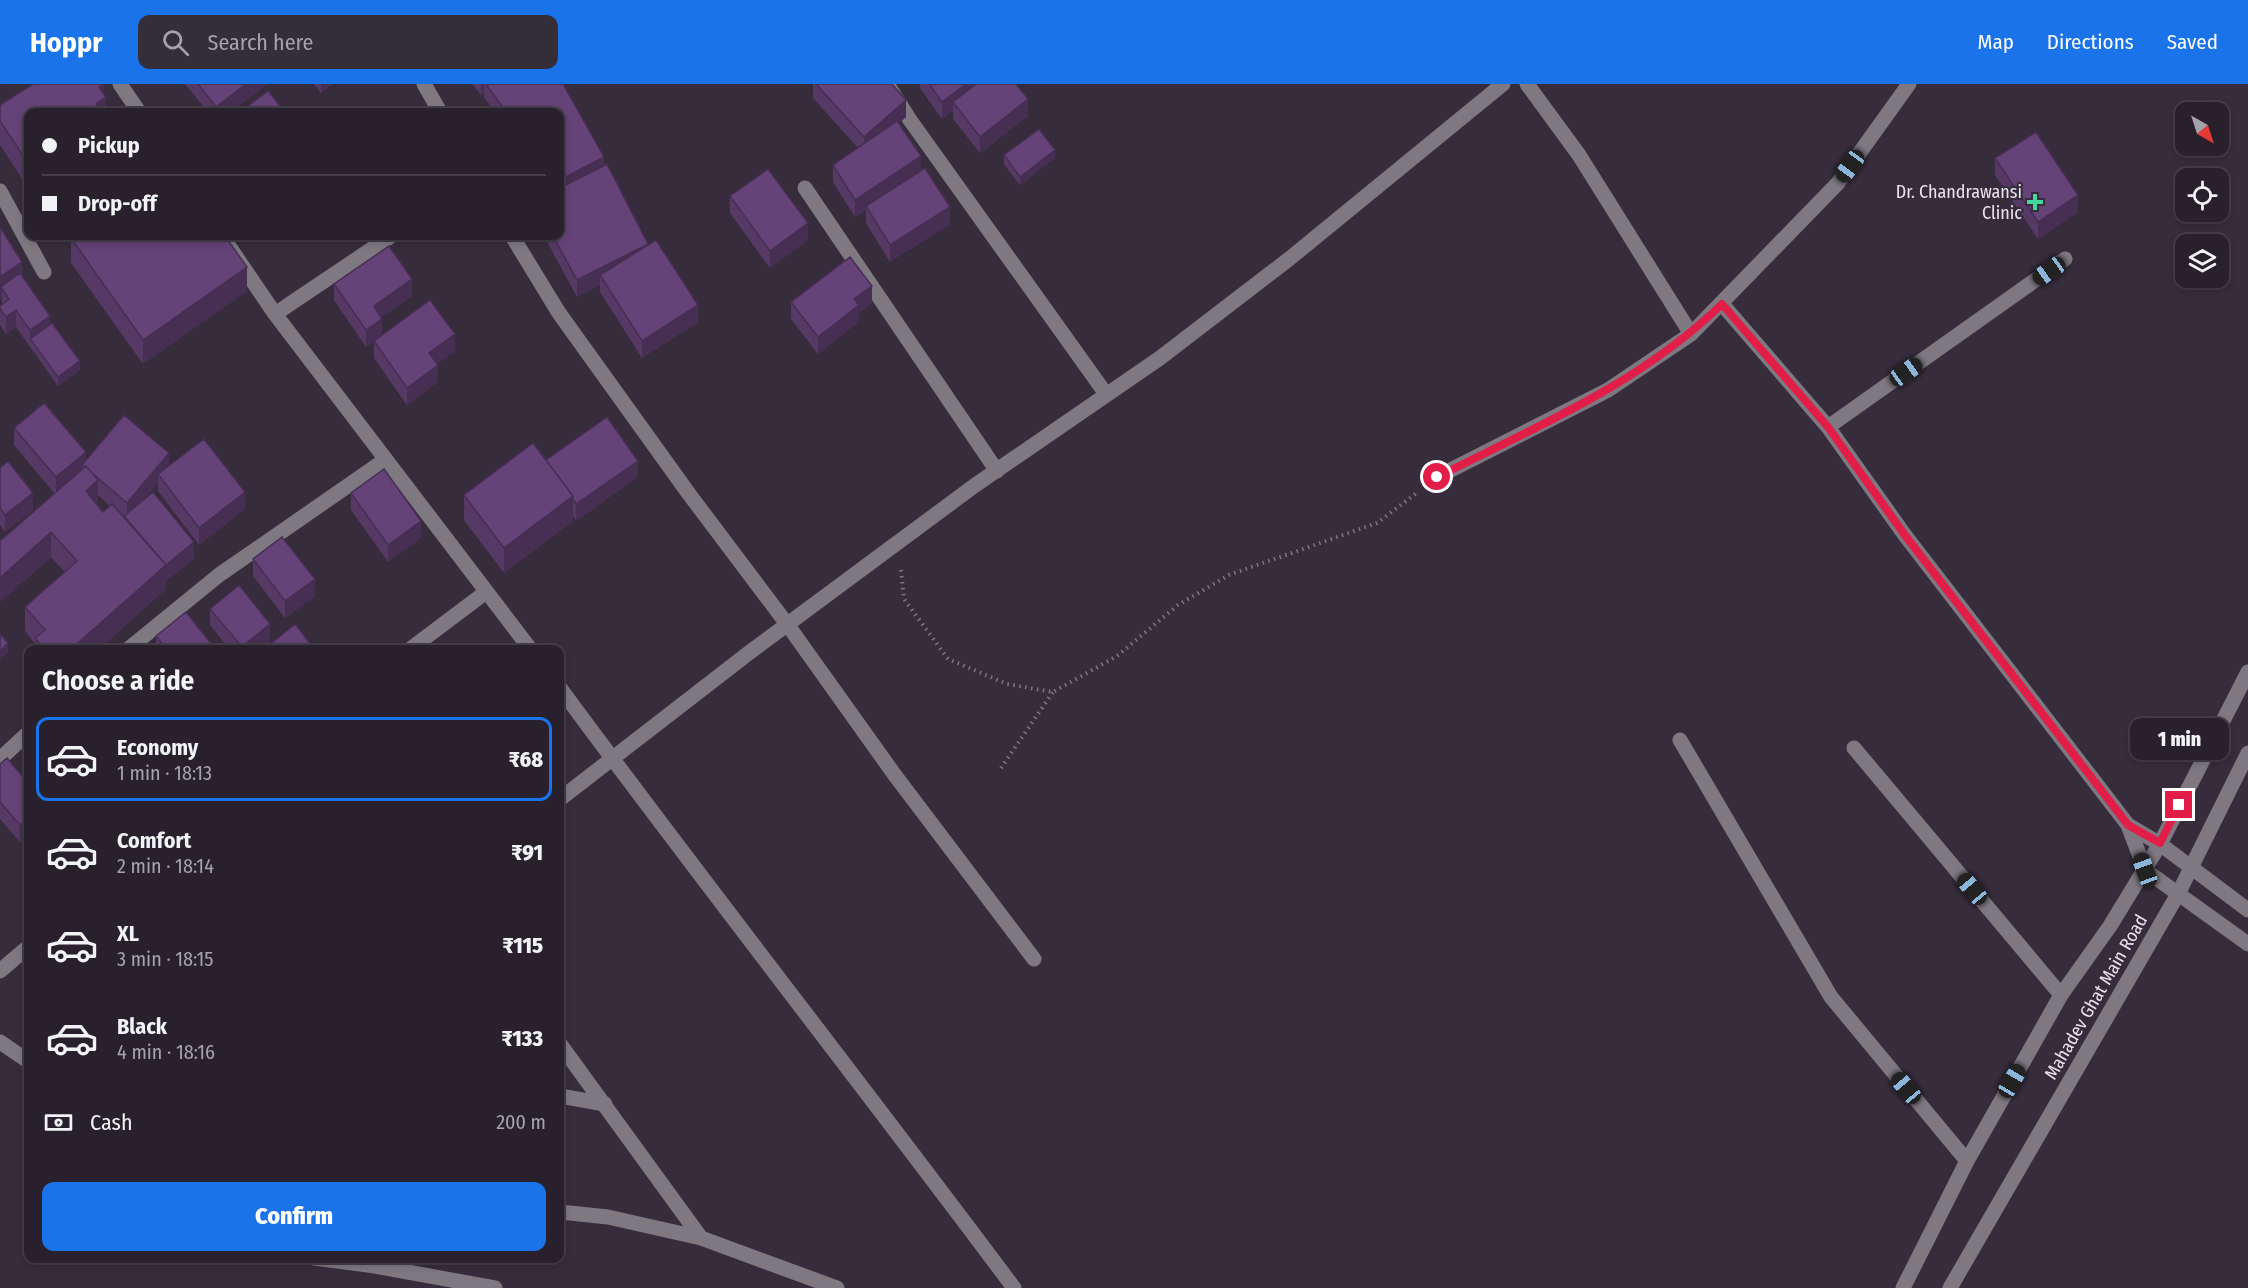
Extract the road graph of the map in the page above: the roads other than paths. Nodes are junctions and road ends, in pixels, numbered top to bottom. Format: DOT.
graph roads {
  1 [pos="120,84"];
  2 [pos="424,84"];
  3 [pos="887,84"];
  4 [pos="1503,84"];
  5 [pos="1527,84"];
  6 [pos="1909,84"];
  7 [pos="136,108"];
  8 [pos="438,108"];
  9 [pos="805,188"];
  10 [pos="0,191"];
  11 [pos="24,235"];
  12 [pos="27,240"];
  13 [pos="225,240"];
  14 [pos="385,240"];
  15 [pos="515,240"];
  16 [pos="2066,259"];
  17 [pos="44,272"];
  18 [pos="1722,304"];
  19 [pos="275,314"];
  20 [pos="1690,334"];
  21 [pos="1106,394"];
  22 [pos="1828,427"];
  23 [pos="385,460"];
  24 [pos="997,471"];
  25 [pos="1437,477"];
  26 [pos="486,592"];
  27 [pos="787,624"];
  28 [pos="133,645"];
  29 [pos="416,645"];
  30 [pos="527,645"];
  31 [pos="2248,672"];
  32 [pos="564,693"];
  33 [pos="24,737"];
  34 [pos="1680,740"];
  35 [pos="1854,748"];
  36 [pos="2248,753"];
  37 [pos="0,759"];
  38 [pos="612,759"];
  39 [pos="564,796"];
  40 [pos="2128,825"];
  41 [pos="2160,843"];
  42 [pos="2192,869"];
  43 [pos="2145,870"];
  44 [pos="2178,894"];
  45 [pos="2248,910"];
  46 [pos="2248,944"];
  47 [pos="24,950"];
  48 [pos="1034,959"];
  49 [pos="0,971"];
  50 [pos="2061,995"];
  51 [pos="0,1042"];
  52 [pos="564,1049"];
  53 [pos="24,1058"];
  54 [pos="564,1097"];
  55 [pos="605,1104"];
  56 [pos="1967,1161"];
  57 [pos="564,1212"];
  58 [pos="701,1238"];
  59 [pos="352,1263"];
  60 [pos="495,1288"];
  61 [pos="837,1288"];
  62 [pos="1014,1288"];
  63 [pos="1903,1288"];
  64 [pos="1950,1288"];
  1 -- 7 [label="street"];
  2 -- 8 [label="street"];
  3 -- 21 [label="street"];
  4 -- 21 [label="street"];
  5 -- 20 [label="street"];
  6 -- 18 [label="street"];
  9 -- 24 [label="street"];
  10 -- 11 [label="street"];
  12 -- 17 [label="street"];
  13 -- 19 [label="street"];
  14 -- 19 [label="street"];
  15 -- 27 [label="street"];
  16 -- 22 [label="street"];
  18 -- 20 [label="street"];
  18 -- 22 [label="street"];
  19 -- 23 [label="street"];
  20 -- 25 [label="street"];
  21 -- 24 [label="street"];
  22 -- 40 [label="street"];
  23 -- 26 [label="street"];
  23 -- 28 [label="street"];
  24 -- 27 [label="street"];
  26 -- 29 [label="street"];
  26 -- 30 [label="street"];
  27 -- 38 [label="street"];
  27 -- 48 [label="street"];
  31 -- 41 [label="street"];
  32 -- 38 [label="street"];
  33 -- 37 [label="street"];
  34 -- 56 [label="street"];
  35 -- 50 [label="street"];
  36 -- 42 [label="street, Mahadev Ghat Main Road"];
  38 -- 39 [label="street"];
  38 -- 62 [label="street"];
  40 -- 41 [label="street"];
  40 -- 43 [label="street"];
  41 -- 42 [label="street"];
  41 -- 43 [label="street"];
  42 -- 44 [label="street, Mahadev Ghat Main Road"];
  42 -- 45 [label="street"];
  43 -- 44 [label="street"];
  43 -- 50 [label="street"];
  44 -- 46 [label="street"];
  44 -- 64 [label="street, Mahadev Ghat Main Road"];
  47 -- 49 [label="street"];
  50 -- 56 [label="street"];
  51 -- 53 [label="street"];
  52 -- 55 [label="street"];
  54 -- 55 [label="street"];
  55 -- 58 [label="street"];
  56 -- 63 [label="street"];
  57 -- 58 [label="street"];
  58 -- 61 [label="street"];
  59 -- 60 [label="street"];
}
